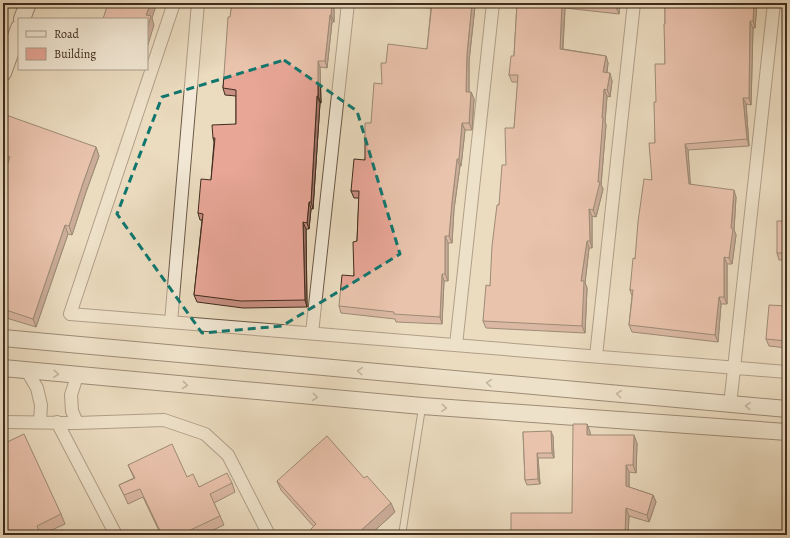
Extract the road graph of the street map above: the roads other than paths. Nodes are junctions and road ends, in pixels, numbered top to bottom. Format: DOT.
graph roads {
  1 [pos="28,3"];
  2 [pos="174,3"];
  3 [pos="198,3"];
  4 [pos="348,3"];
  5 [pos="493,3"];
  6 [pos="634,3"];
  7 [pos="774,3"];
  8 [pos="22,18"];
  9 [pos="18,31"];
  10 [pos="3,72"];
  11 [pos="171,322"];
  12 [pos="312,333"];
  13 [pos="3,338"];
  14 [pos="456,345"];
  15 [pos="596,356"];
  16 [pos="3,368"];
  17 [pos="734,368"];
  18 [pos="27,371"];
  19 [pos="787,372"];
  20 [pos="77,376"];
  21 [pos="730,405"];
  22 [pos="422,406"];
  23 [pos="787,409"];
  24 [pos="3,422"];
  25 [pos="40,422"];
  26 [pos="57,422"];
  27 [pos="77,422"];
  28 [pos="787,432"];
  29 [pos="116,535"];
  30 [pos="269,535"];
  31 [pos="402,535"];
  1 -- 8 [label="street"];
  2 -- 11 [label="street"];
  3 -- 11 [label="street"];
  4 -- 12 [label="street"];
  5 -- 14 [label="street"];
  6 -- 15 [label="street"];
  7 -- 17 [label="street"];
  9 -- 10 [label="street"];
  11 -- 12 [label="street"];
  12 -- 14 [label="street"];
  21 -- 13 [label="street, one-way"];
  14 -- 15 [label="street"];
  15 -- 17 [label="street"];
  16 -- 18 [label="street"];
  17 -- 19 [label="street"];
  17 -- 21 [label="street"];
  18 -- 20 [label="street, one-way"];
  18 -- 25 [label="street"];
  20 -- 22 [label="street, one-way"];
  20 -- 27 [label="street"];
  23 -- 21 [label="street, one-way"];
  22 -- 28 [label="street, one-way"];
  22 -- 31 [label="lane"];
  24 -- 25 [label="street"];
  25 -- 26 [label="street"];
  26 -- 27 [label="street"];
  26 -- 29 [label="street"];
  27 -- 30 [label="street"];
}
